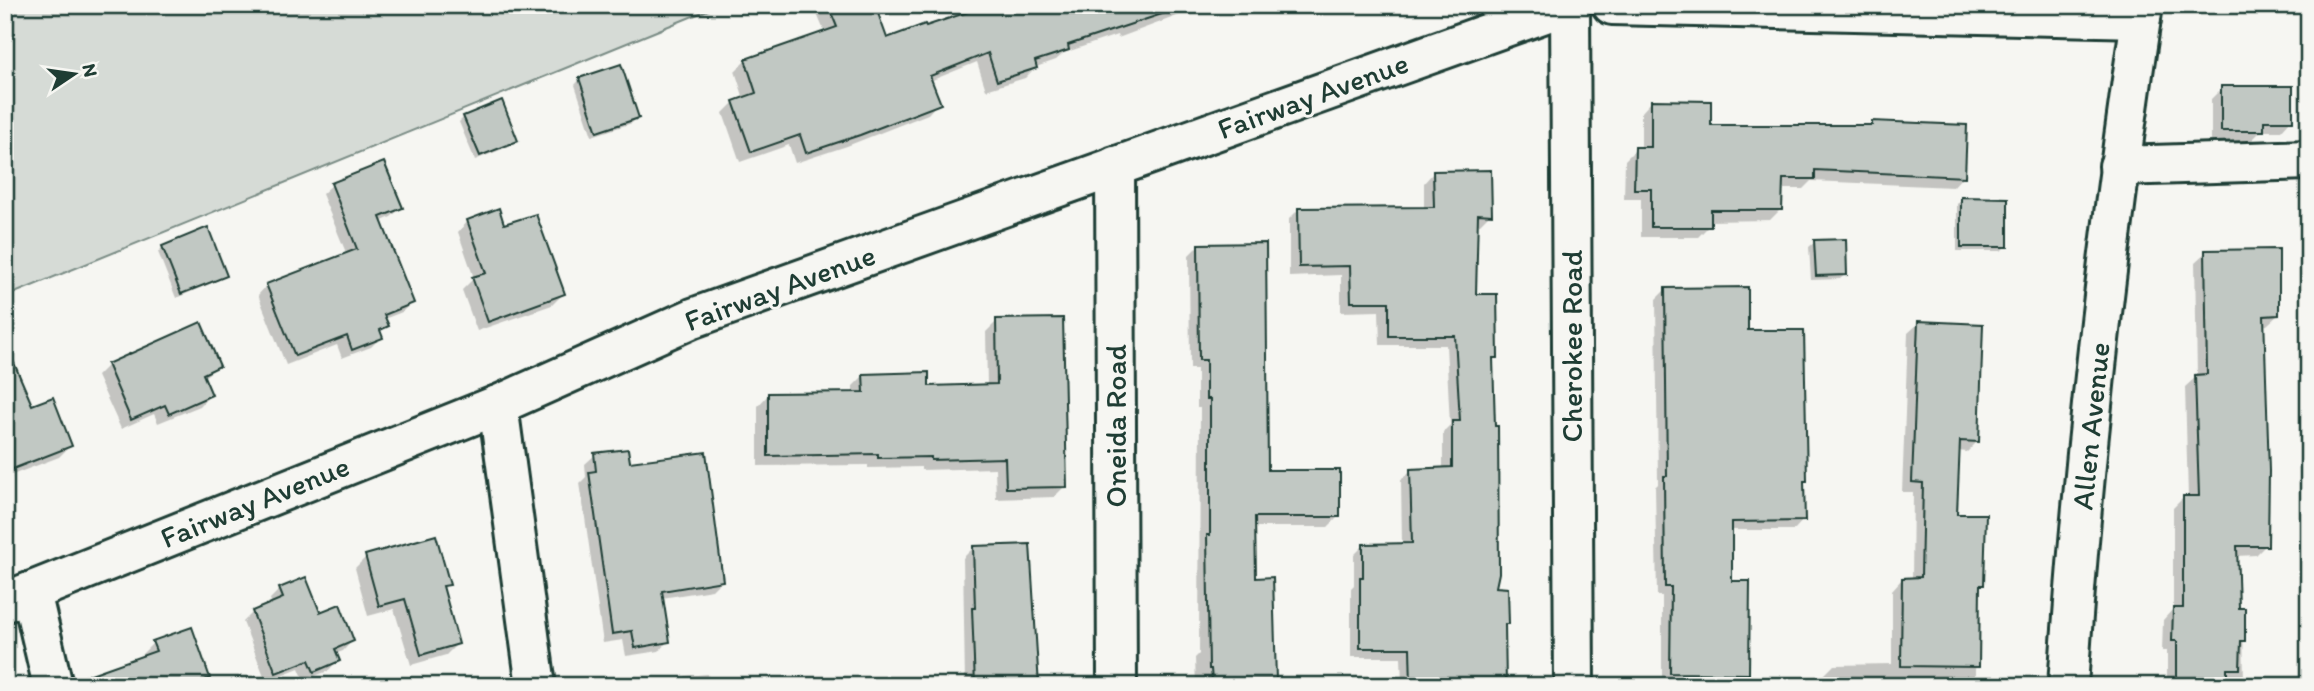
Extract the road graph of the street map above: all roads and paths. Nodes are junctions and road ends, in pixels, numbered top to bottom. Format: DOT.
graph roads {
  1 [pos="1569,5"];
  2 [pos="1612,5"];
  3 [pos="2142,11"];
  4 [pos="2309,160"];
  5 [pos="1115,166"];
  6 [pos="2119,166"];
  7 [pos="498,405"];
  8 [pos="18,597"];
  9 [pos="53,686"];
  10 [pos="536,686"];
  11 [pos="1117,686"];
  12 [pos="1574,686"];
  13 [pos="2068,686"];
  1 -- 5 [label="street, Fairway Avenue"];
  1 -- 12 [label="street, Cherokee Road"];
  2 -- 3 [label="street"];
  3 -- 6 [label="street, Allen Avenue"];
  4 -- 6 [label="street"];
  5 -- 7 [label="street, Fairway Avenue"];
  5 -- 11 [label="street, Oneida Road"];
  6 -- 13 [label="street, Allen Avenue"];
  7 -- 8 [label="street, Fairway Avenue"];
  7 -- 10 [label="street"];
  8 -- 9 [label="street"];
}
